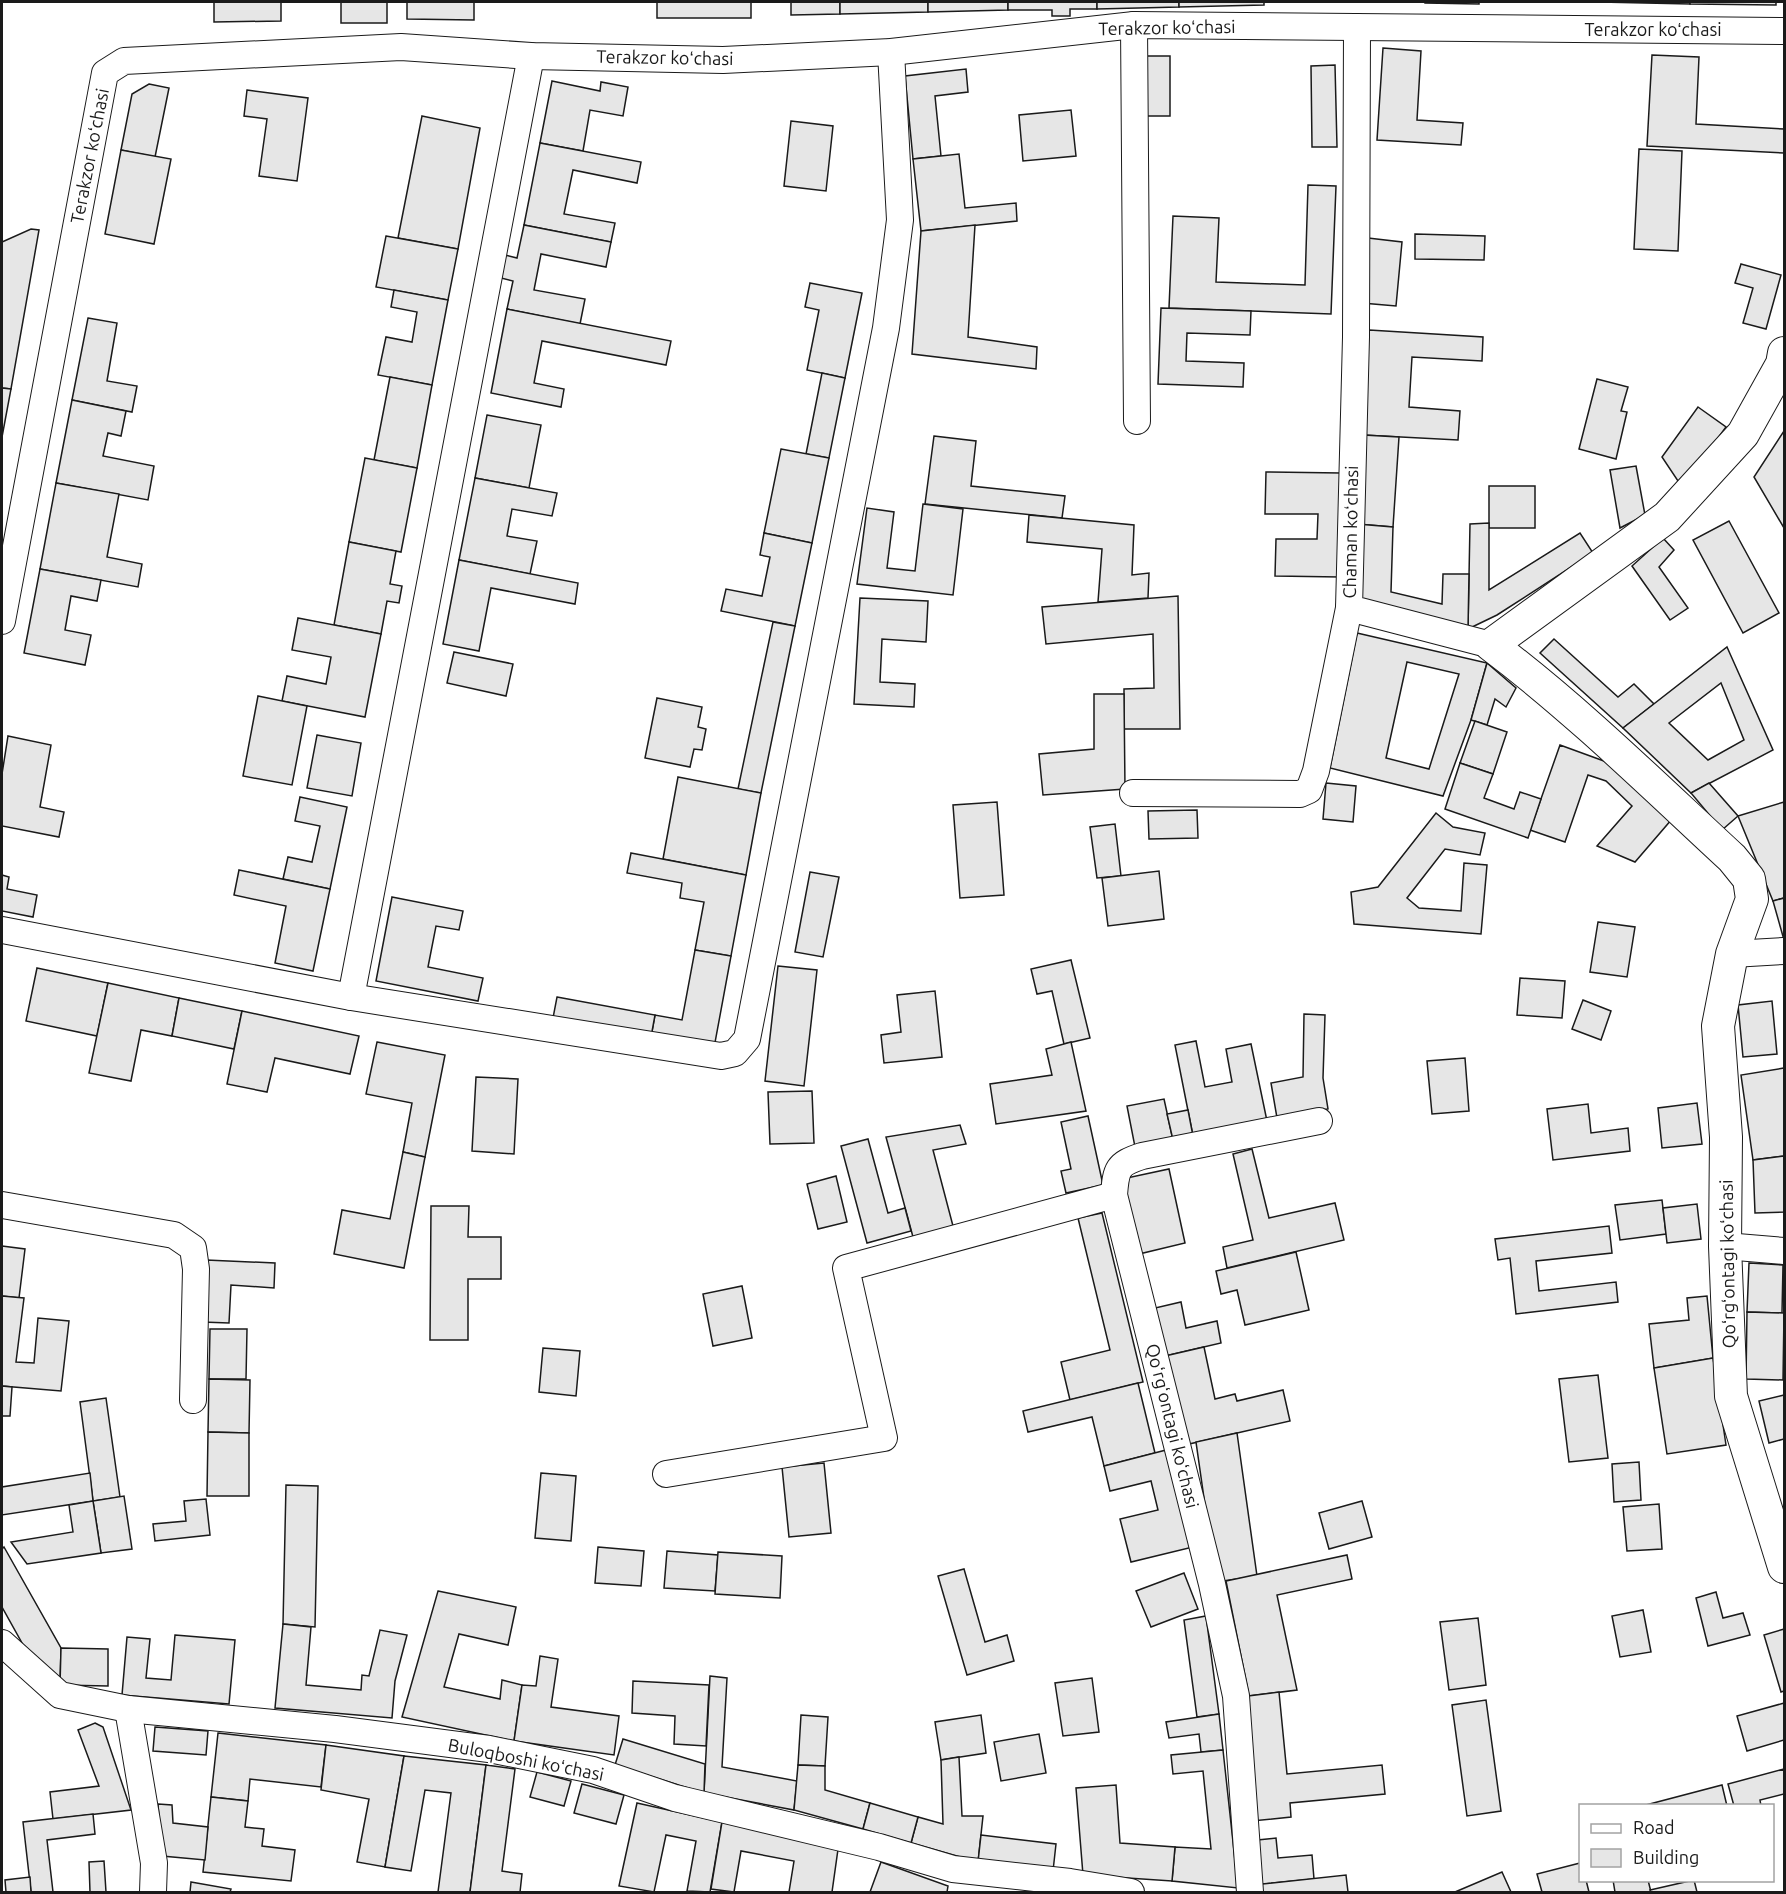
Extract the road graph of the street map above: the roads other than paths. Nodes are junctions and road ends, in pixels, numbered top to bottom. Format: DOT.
graph roads {
  1 [pos="1134,26"];
  2 [pos="1357,27"];
  3 [pos="1785,31"];
  4 [pos="891,52"];
  5 [pos="531,56"];
  6 [pos="1785,353"];
  7 [pos="1137,421"];
  8 [pos="1349,608"];
  9 [pos="2,621"];
  10 [pos="1491,645"];
  11 [pos="1134,793"];
  12 [pos="2,930"];
  13 [pos="1785,951"];
  14 [pos="1732,954"];
  15 [pos="351,997"];
  16 [pos="1319,1121"];
  17 [pos="1114,1195"];
  18 [pos="2,1205"];
  19 [pos="1725,1246"];
  20 [pos="1785,1251"];
  21 [pos="193,1400"];
  22 [pos="666,1474"];
  23 [pos="1785,1567"];
  24 [pos="2,1643"];
  25 [pos="128,1708"];
  26 [pos="1069,1887"];
  27 [pos="153,1893"];
  28 [pos="1131,1893"];
  29 [pos="1250,1893"];
  1 -- 2 [label="street, Terakzor koʻchasi"];
  1 -- 4 [label="street, Terakzor koʻchasi"];
  1 -- 7 [label="street"];
  2 -- 3 [label="street, Terakzor koʻchasi"];
  2 -- 8 [label="street, Chaman koʻchasi"];
  4 -- 5 [label="street, Terakzor koʻchasi"];
  4 -- 15 [label="street"];
  5 -- 9 [label="street, Terakzor koʻchasi"];
  5 -- 15 [label="street"];
  6 -- 10 [label="street"];
  8 -- 10 [label="street, Chaman koʻchasi"];
  8 -- 11 [label="street"];
  10 -- 14 [label="street, Chaman koʻchasi"];
  12 -- 15 [label="street"];
  13 -- 14 [label="street"];
  14 -- 19 [label="street, Qoʻrgʻontagi koʻchasi"];
  16 -- 17 [label="street, Qoʻrgʻontagi koʻchasi"];
  17 -- 22 [label="street"];
  17 -- 29 [label="street, Qoʻrgʻontagi koʻchasi"];
  18 -- 21 [label="street"];
  19 -- 20 [label="street"];
  19 -- 23 [label="street, Qoʻrgʻontagi koʻchasi"];
  24 -- 25 [label="street, Buloqboshi koʻchasi"];
  25 -- 26 [label="street, Buloqboshi koʻchasi"];
  25 -- 27 [label="street"];
  26 -- 28 [label="street, Buloqboshi koʻchasi"];
}
